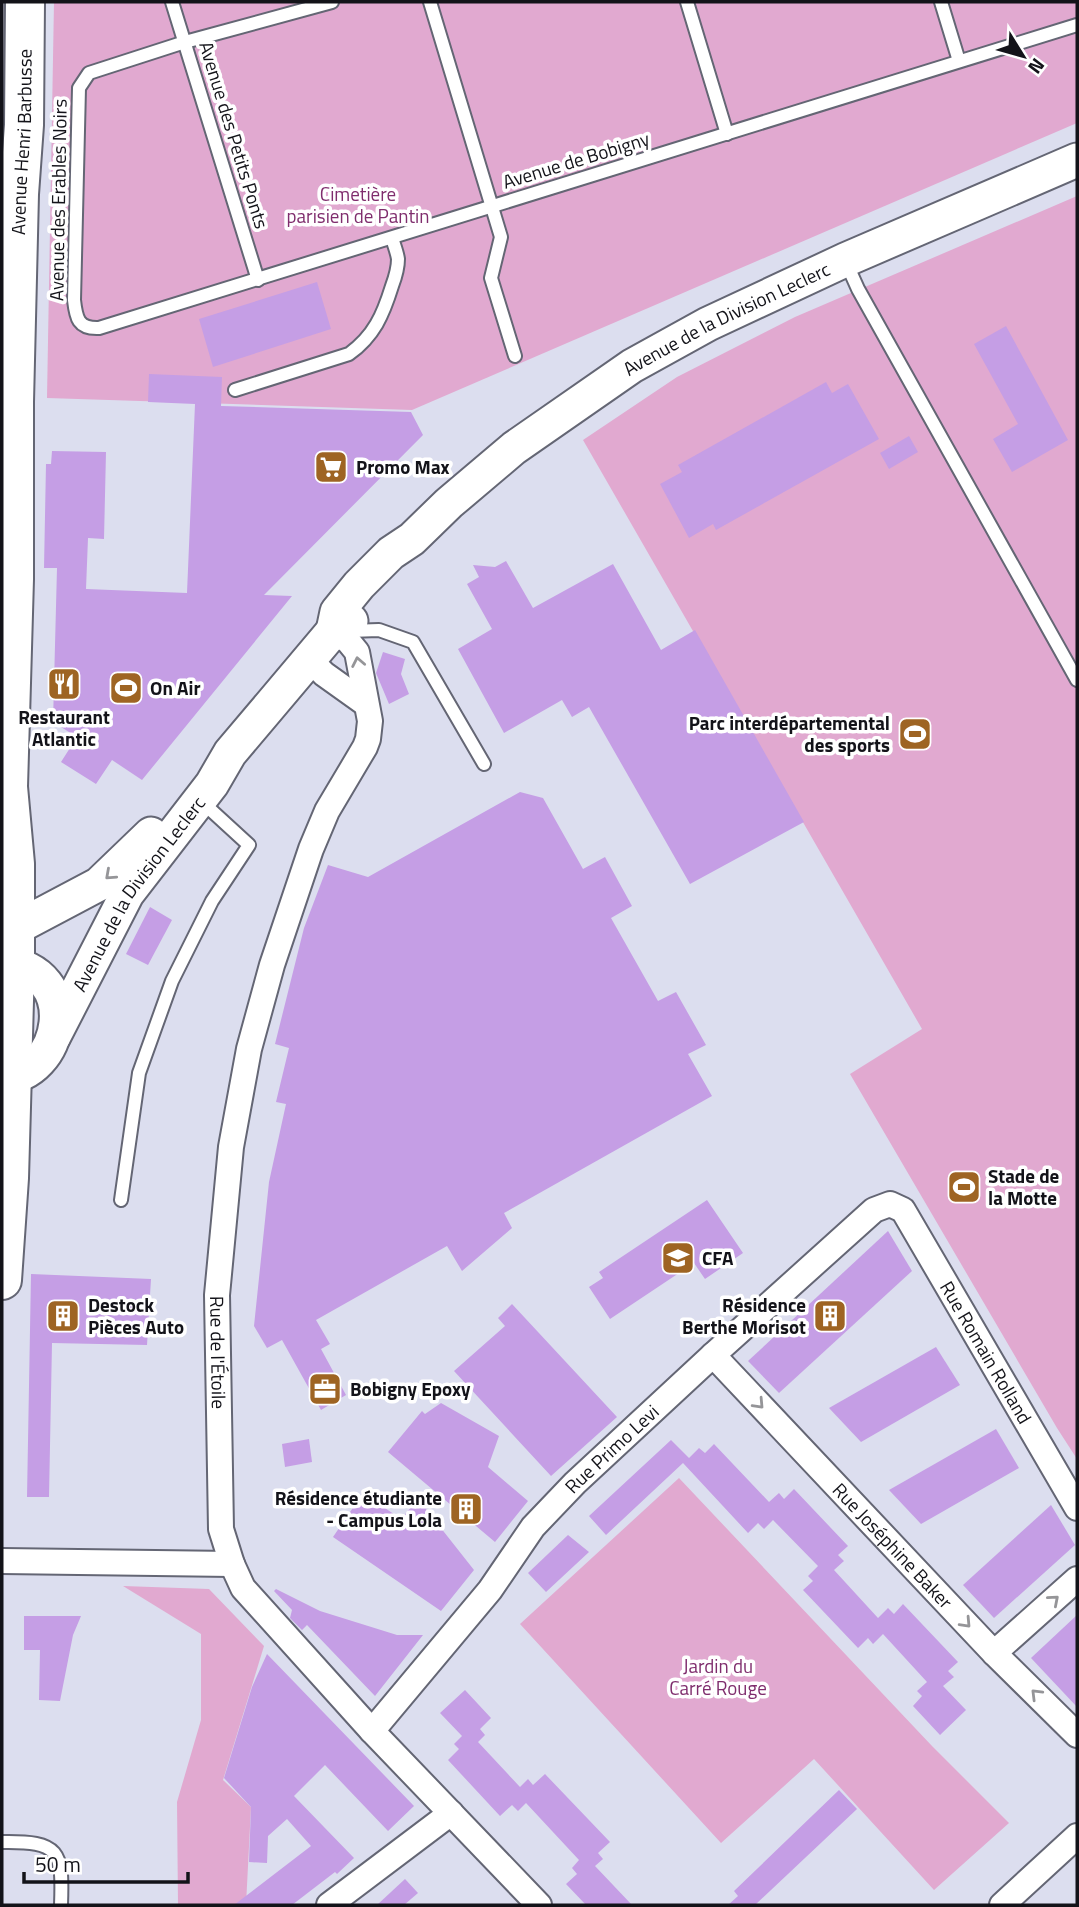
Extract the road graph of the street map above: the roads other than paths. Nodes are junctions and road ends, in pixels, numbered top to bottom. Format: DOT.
graph roads {
  1 [pos="25,2"];
  2 [pos="172,2"];
  3 [pos="332,2"];
  4 [pos="430,2"];
  5 [pos="687,2"];
  6 [pos="942,2"];
  7 [pos="1077,25"];
  8 [pos="185,42"];
  9 [pos="958,61"];
  10 [pos="727,134"];
  11 [pos="1077,160"];
  12 [pos="491,207"];
  13 [pos="392,238"];
  14 [pos="10,248"];
  15 [pos="845,260"];
  16 [pos="258,279"];
  17 [pos="86,327"];
  18 [pos="514,356"];
  19 [pos="235,390"];
  20 [pos="333,631"];
  21 [pos="309,659"];
  22 [pos="7,673"];
  23 [pos="1077,680"];
  24 [pos="366,704"];
  25 [pos="230,753"];
  26 [pos="484,764"];
  27 [pos="5,796"];
  28 [pos="200,800"];
  29 [pos="8,951"];
  30 [pos="54,1036"];
  31 [pos="5,1081"];
  32 [pos="121,1200"];
  33 [pos="890,1204"];
  34 [pos="2,1280"];
  35 [pos="713,1355"];
  36 [pos="1077,1508"];
  37 [pos="2,1561"];
  38 [pos="232,1564"];
  39 [pos="1077,1579"];
  40 [pos="994,1653"];
  41 [pos="372,1731"];
  42 [pos="1077,1735"];
  43 [pos="451,1813"];
  44 [pos="1077,1836"];
  45 [pos="2,1842"];
  46 [pos="61,1905"];
  47 [pos="329,1905"];
  48 [pos="539,1905"];
  49 [pos="1002,1905"];
  1 -- 14 [label="main road, Avenue Henri Barbusse"];
  2 -- 8 [label="lane, Avenue des Petits Ponts"];
  3 -- 8 [label="lane, Avenue des Erables Noirs"];
  4 -- 12 [label="lane"];
  5 -- 10 [label="lane"];
  6 -- 9 [label="lane"];
  7 -- 9 [label="lane, Avenue de Bobigny"];
  8 -- 16 [label="lane, Avenue des Petits Ponts"];
  8 -- 17 [label="lane, Avenue des Erables Noirs"];
  9 -- 10 [label="lane, Avenue de Bobigny"];
  10 -- 12 [label="lane, Avenue de Bobigny"];
  11 -- 15 [label="main road, Avenue de la Division Leclerc"];
  12 -- 13 [label="lane, Avenue de Bobigny"];
  12 -- 18 [label="lane"];
  13 -- 16 [label="lane, Avenue de Bobigny"];
  13 -- 19 [label="lane"];
  14 -- 22 [label="main road, Avenue Henri Barbusse"];
  15 -- 20 [label="main road, Avenue de la Division Leclerc"];
  15 -- 23 [label="lane"];
  16 -- 17 [label="lane, Avenue de Bobigny"];
  20 -- 21 [label="main road, Avenue de la Division Leclerc"];
  24 -- 20 [label="street, Rue de l'Étoile, one-way"];
  20 -- 26 [label="lane"];
  21 -- 24 [label="street"];
  21 -- 25 [label="main road, Avenue de la Division Leclerc"];
  22 -- 27 [label="main road, Avenue Henri Barbusse"];
  24 -- 38 [label="street, Rue de l'Étoile"];
  25 -- 28 [label="main road, Avenue de la Division Leclerc"];
  25 -- 29 [label="main road, Avenue de la Division Leclerc, one-way"];
  27 -- 29 [label="main road, Avenue Henri Barbusse"];
  28 -- 30 [label="main road, Avenue de la Division Leclerc"];
  28 -- 32 [label="lane"];
  29 -- 30 [label="main road"];
  29 -- 31 [label="main road, Avenue Henri Barbusse"];
  30 -- 31 [label="main road, Avenue de la Division Leclerc"];
  31 -- 34 [label="main road, Avenue Henri Barbusse"];
  33 -- 35 [label="street, Rue Primo Levi"];
  33 -- 36 [label="street, Rue Romain Rolland"];
  35 -- 40 [label="street, Rue Joséphine Baker, one-way"];
  35 -- 41 [label="street, Rue Primo Levi"];
  37 -- 38 [label="street"];
  38 -- 41 [label="street, Rue de l'Étoile"];
  40 -- 39 [label="street, one-way"];
  42 -- 40 [label="street, Rue Joséphine Baker, one-way"];
  41 -- 43 [label="street, Rue de l'Étoile"];
  43 -- 47 [label="street"];
  43 -- 48 [label="street, Rue de l'Étoile"];
  44 -- 49 [label="street"];
  45 -- 46 [label="lane"];
}
